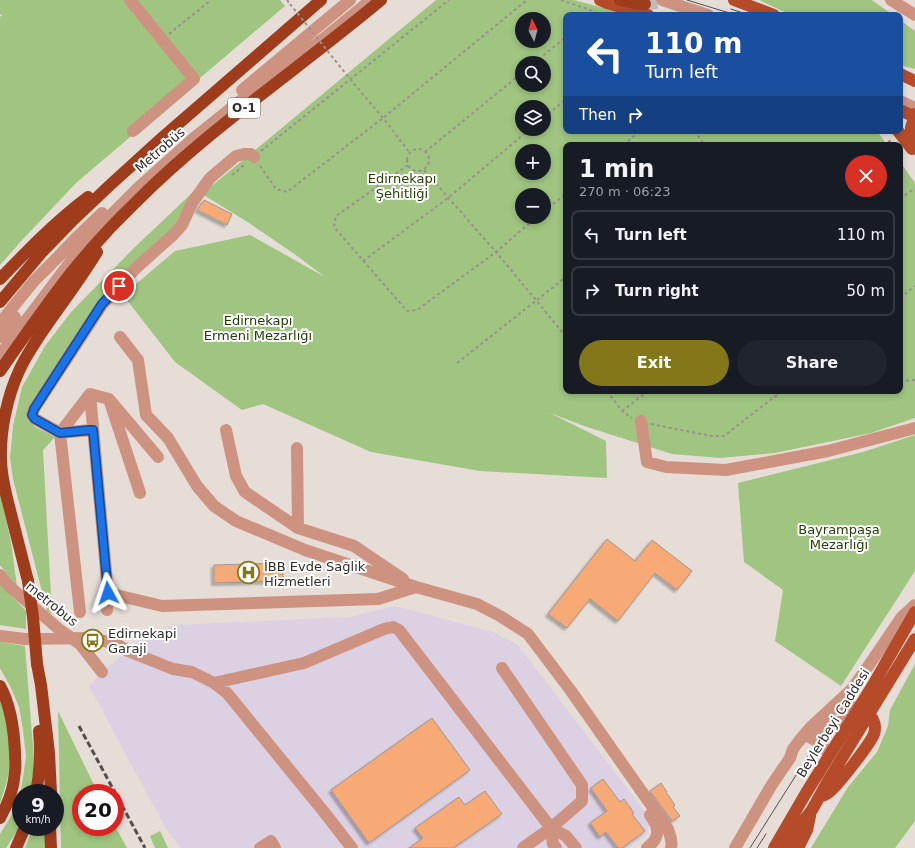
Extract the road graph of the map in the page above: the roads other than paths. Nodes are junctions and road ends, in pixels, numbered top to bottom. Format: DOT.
graph roads {
  1 [pos="130,0"];
  2 [pos="321,0"];
  3 [pos="350,0"];
  4 [pos="371,0"];
  5 [pos="381,0"];
  6 [pos="600,0"];
  7 [pos="620,0"];
  8 [pos="662,0"];
  9 [pos="734,0"];
  10 [pos="891,0"];
  11 [pos="646,9"];
  12 [pos="699,12"];
  13 [pos="766,12"];
  14 [pos="915,15"];
  15 [pos="903,75"];
  16 [pos="915,81"];
  17 [pos="903,104"];
  18 [pos="903,111"];
  19 [pos="915,114"];
  20 [pos="133,131"];
  21 [pos="900,134"];
  22 [pos="913,151"];
  23 [pos="254,157"];
  24 [pos="109,186"];
  25 [pos="114,223"];
  26 [pos="26,253"];
  27 [pos="65,258"];
  28 [pos="0,279"];
  29 [pos="0,286"];
  30 [pos="0,302"];
  31 [pos="0,323"];
  32 [pos="0,337"];
  33 [pos="120,337"];
  34 [pos="0,355"];
  35 [pos="0,371"];
  36 [pos="90,394"];
  37 [pos="109,399"];
  38 [pos="641,421"];
  39 [pos="915,428"];
  40 [pos="93,430"];
  41 [pos="226,430"];
  42 [pos="60,433"];
  43 [pos="297,448"];
  44 [pos="158,457"];
  45 [pos="140,493"];
  46 [pos="298,528"];
  47 [pos="0,575"];
  48 [pos="416,587"];
  49 [pos="108,593"];
  50 [pos="915,606"];
  51 [pos="107,610"];
  52 [pos="80,612"];
  53 [pos="915,612"];
  54 [pos="518,628"];
  55 [pos="0,636"];
  56 [pos="72,638"];
  57 [pos="915,639"];
  58 [pos="37,664"];
  59 [pos="502,668"];
  60 [pos="102,672"];
  61 [pos="214,683"];
  62 [pos="0,686"];
  63 [pos="830,710"];
  64 [pos="861,713"];
  65 [pos="809,737"];
  66 [pos="829,755"];
  67 [pos="790,758"];
  68 [pos="37,784"];
  69 [pos="51,784"];
  70 [pos="812,810"];
  71 [pos="0,818"];
  72 [pos="551,828"];
  73 [pos="21,836"];
  74 [pos="50,836"];
  75 [pos="16,848"];
  76 [pos="51,848"];
  77 [pos="260,848"];
  78 [pos="275,848"];
  79 [pos="352,848"];
  80 [pos="523,848"];
  81 [pos="556,848"];
  82 [pos="576,848"];
  83 [pos="647,848"];
  84 [pos="670,848"];
  85 [pos="735,848"];
  86 [pos="774,848"];
  87 [pos="786,848"];
  88 [pos="798,848"];
  1 -- 20 [label="street"];
  2 -- 24 [label="highway, O-1"];
  3 -- 27 [label="street, Metrobüs"];
  4 -- 27 [label="street, Metrobüs"];
  5 -- 25 [label="highway, O-1"];
  6 -- 11 [label="main road"];
  7 -- 11 [label="highway"];
  8 -- 12 [label="street"];
  9 -- 13 [label="main road"];
  10 -- 14 [label="street"];
  15 -- 16 [label="main road"];
  17 -- 19 [label="street"];
  18 -- 19 [label="main road"];
  19 -- 22 [label="main road"];
  21 -- 22 [label="main road"];
  23 -- 42 [label="street"];
  24 -- 26 [label="highway"];
  24 -- 30 [label="highway, O-1"];
  25 -- 35 [label="highway, O-1"];
  25 -- 58 [label="highway, bridge"];
  26 -- 28 [label="highway"];
  26 -- 29 [label="highway"];
  27 -- 31 [label="street, Metrobüs"];
  27 -- 32 [label="street"];
  27 -- 34 [label="street, Metrobüs"];
  33 -- 48 [label="street"];
  36 -- 37 [label="street"];
  36 -- 40 [label="street"];
  36 -- 42 [label="street"];
  37 -- 44 [label="street"];
  37 -- 45 [label="street"];
  38 -- 39 [label="street"];
  40 -- 42 [label="street"];
  40 -- 49 [label="street"];
  41 -- 46 [label="street"];
  42 -- 52 [label="street"];
  43 -- 46 [label="street"];
  46 -- 48 [label="street"];
  47 -- 56 [label="street, metrobus"];
  48 -- 49 [label="street"];
  48 -- 54 [label="street"];
  49 -- 51 [label="street"];
  50 -- 63 [label="street"];
  53 -- 64 [label="main road, Beylerbeyi Caddesi"];
  54 -- 83 [label="street"];
  54 -- 84 [label="street"];
  55 -- 56 [label="street"];
  56 -- 60 [label="street, metrobus"];
  56 -- 61 [label="street"];
  57 -- 64 [label="main road, Beylerbeyi Caddesi"];
  58 -- 68 [label="highway"];
  58 -- 69 [label="highway"];
  59 -- 72 [label="street"];
  61 -- 72 [label="street"];
  61 -- 79 [label="street"];
  62 -- 71 [label="highway"];
  63 -- 64 [label="street"];
  63 -- 67 [label="street"];
  64 -- 65 [label="street"];
  64 -- 66 [label="main road, Beylerbeyi Caddesi"];
  64 -- 70 [label="main road"];
  65 -- 66 [label="street"];
  65 -- 67 [label="street"];
  66 -- 86 [label="main road, Beylerbeyi Caddesi"];
  67 -- 85 [label="street"];
  70 -- 87 [label="main road"];
  70 -- 88 [label="main road"];
  72 -- 80 [label="street"];
  72 -- 81 [label="street"];
  72 -- 82 [label="street"];
  73 -- 75 [label="highway"];
  74 -- 76 [label="highway"];
  77 -- 78 [label="street"];
}
